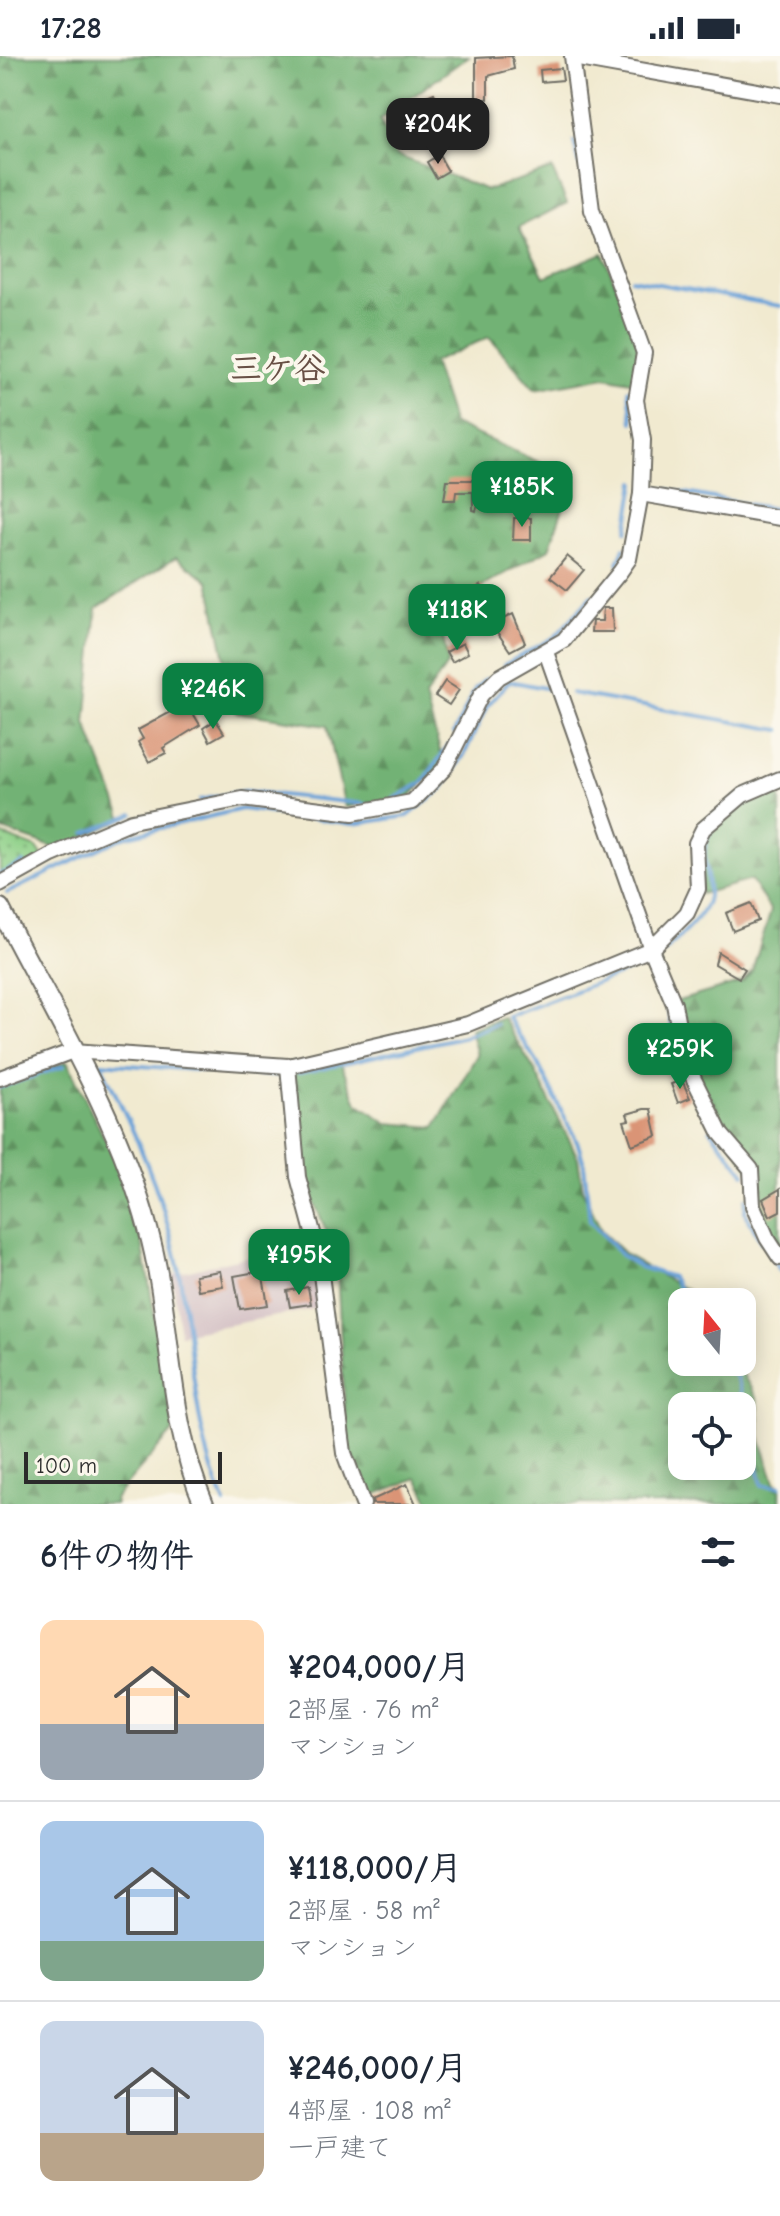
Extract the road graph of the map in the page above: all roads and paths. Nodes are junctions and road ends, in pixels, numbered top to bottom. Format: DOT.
graph roads {
  1 [pos="573,57"];
  2 [pos="780,95"];
  3 [pos="641,494"];
  4 [pos="780,518"];
  5 [pos="546,652"];
  6 [pos="780,779"];
  7 [pos="0,884"];
  8 [pos="0,908"];
  9 [pos="651,949"];
  10 [pos="73,1051"];
  11 [pos="288,1066"];
  12 [pos="0,1078"];
  13 [pos="780,1258"];
  14 [pos="204,1504"];
  15 [pos="363,1504"];
  1 -- 2 [label="street"];
  1 -- 3 [label="street"];
  3 -- 4 [label="street"];
  3 -- 5 [label="street"];
  5 -- 7 [label="street"];
  5 -- 9 [label="street"];
  6 -- 9 [label="street"];
  8 -- 10 [label="street"];
  9 -- 11 [label="street"];
  9 -- 13 [label="street"];
  10 -- 11 [label="street"];
  10 -- 12 [label="street"];
  10 -- 14 [label="street"];
  11 -- 15 [label="street"];
}
